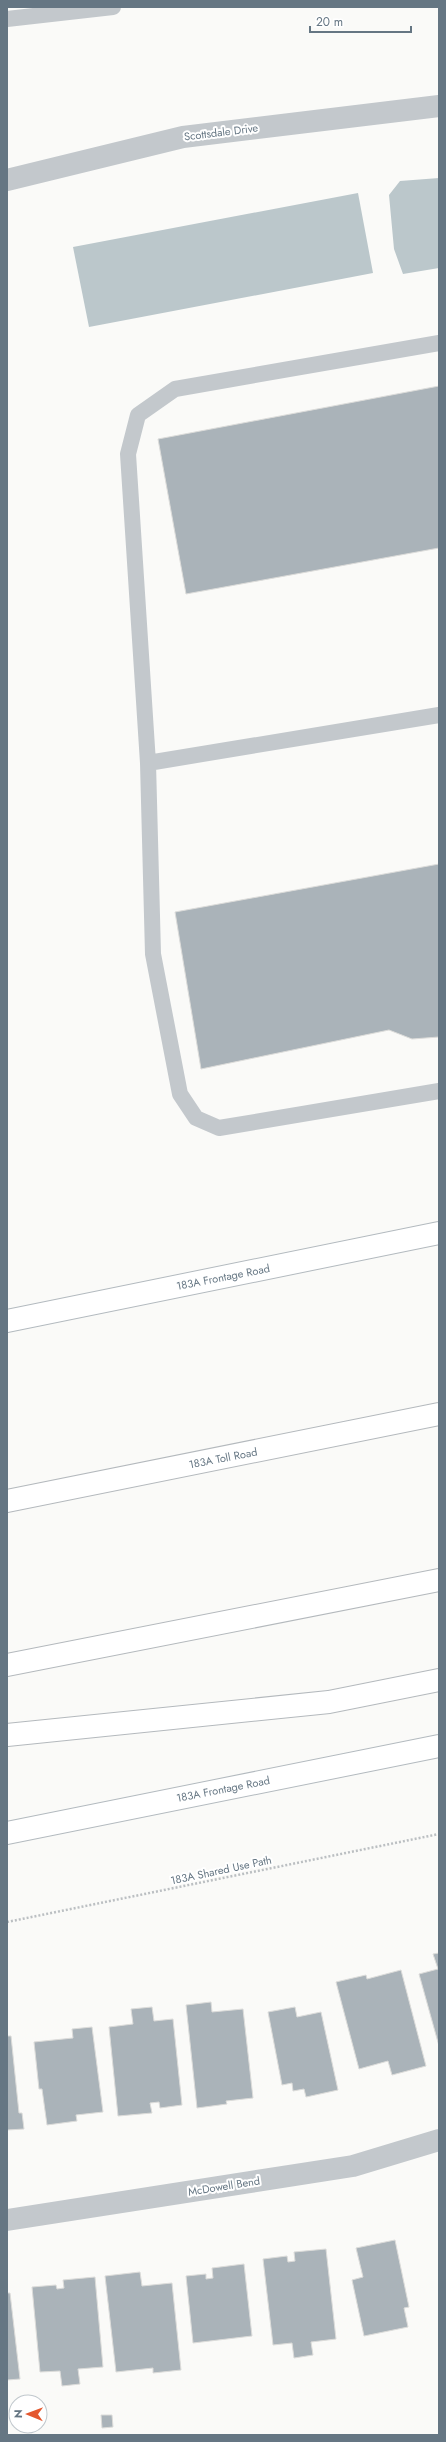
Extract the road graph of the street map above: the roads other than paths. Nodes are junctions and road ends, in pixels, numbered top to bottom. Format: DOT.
graph roads {
  1 [pos="113,7"];
  2 [pos="7,18"];
  3 [pos="439,106"];
  4 [pos="7,180"];
  5 [pos="439,343"];
  6 [pos="439,715"];
  7 [pos="148,763"];
  8 [pos="439,1091"];
  9 [pos="439,1233"];
  10 [pos="7,1321"];
  11 [pos="439,1414"];
  12 [pos="7,1501"];
  13 [pos="439,1580"];
  14 [pos="7,1665"];
  15 [pos="439,1680"];
  16 [pos="7,1735"];
  17 [pos="439,1746"];
  18 [pos="7,1833"];
  19 [pos="439,2140"];
  20 [pos="7,2220"];
  1 -- 2 [label="lane"];
  3 -- 4 [label="street, Scottsdale Drive"];
  5 -- 7 [label="lane"];
  6 -- 7 [label="lane"];
  7 -- 8 [label="lane"];
  9 -- 10 [label="main road, 183A Frontage Road"];
  11 -- 12 [label="main road, 183A Toll Road"];
  13 -- 14 [label="main road"];
  15 -- 16 [label="main road"];
  17 -- 18 [label="main road, 183A Frontage Road"];
  19 -- 20 [label="street, McDowell Bend"];
}
